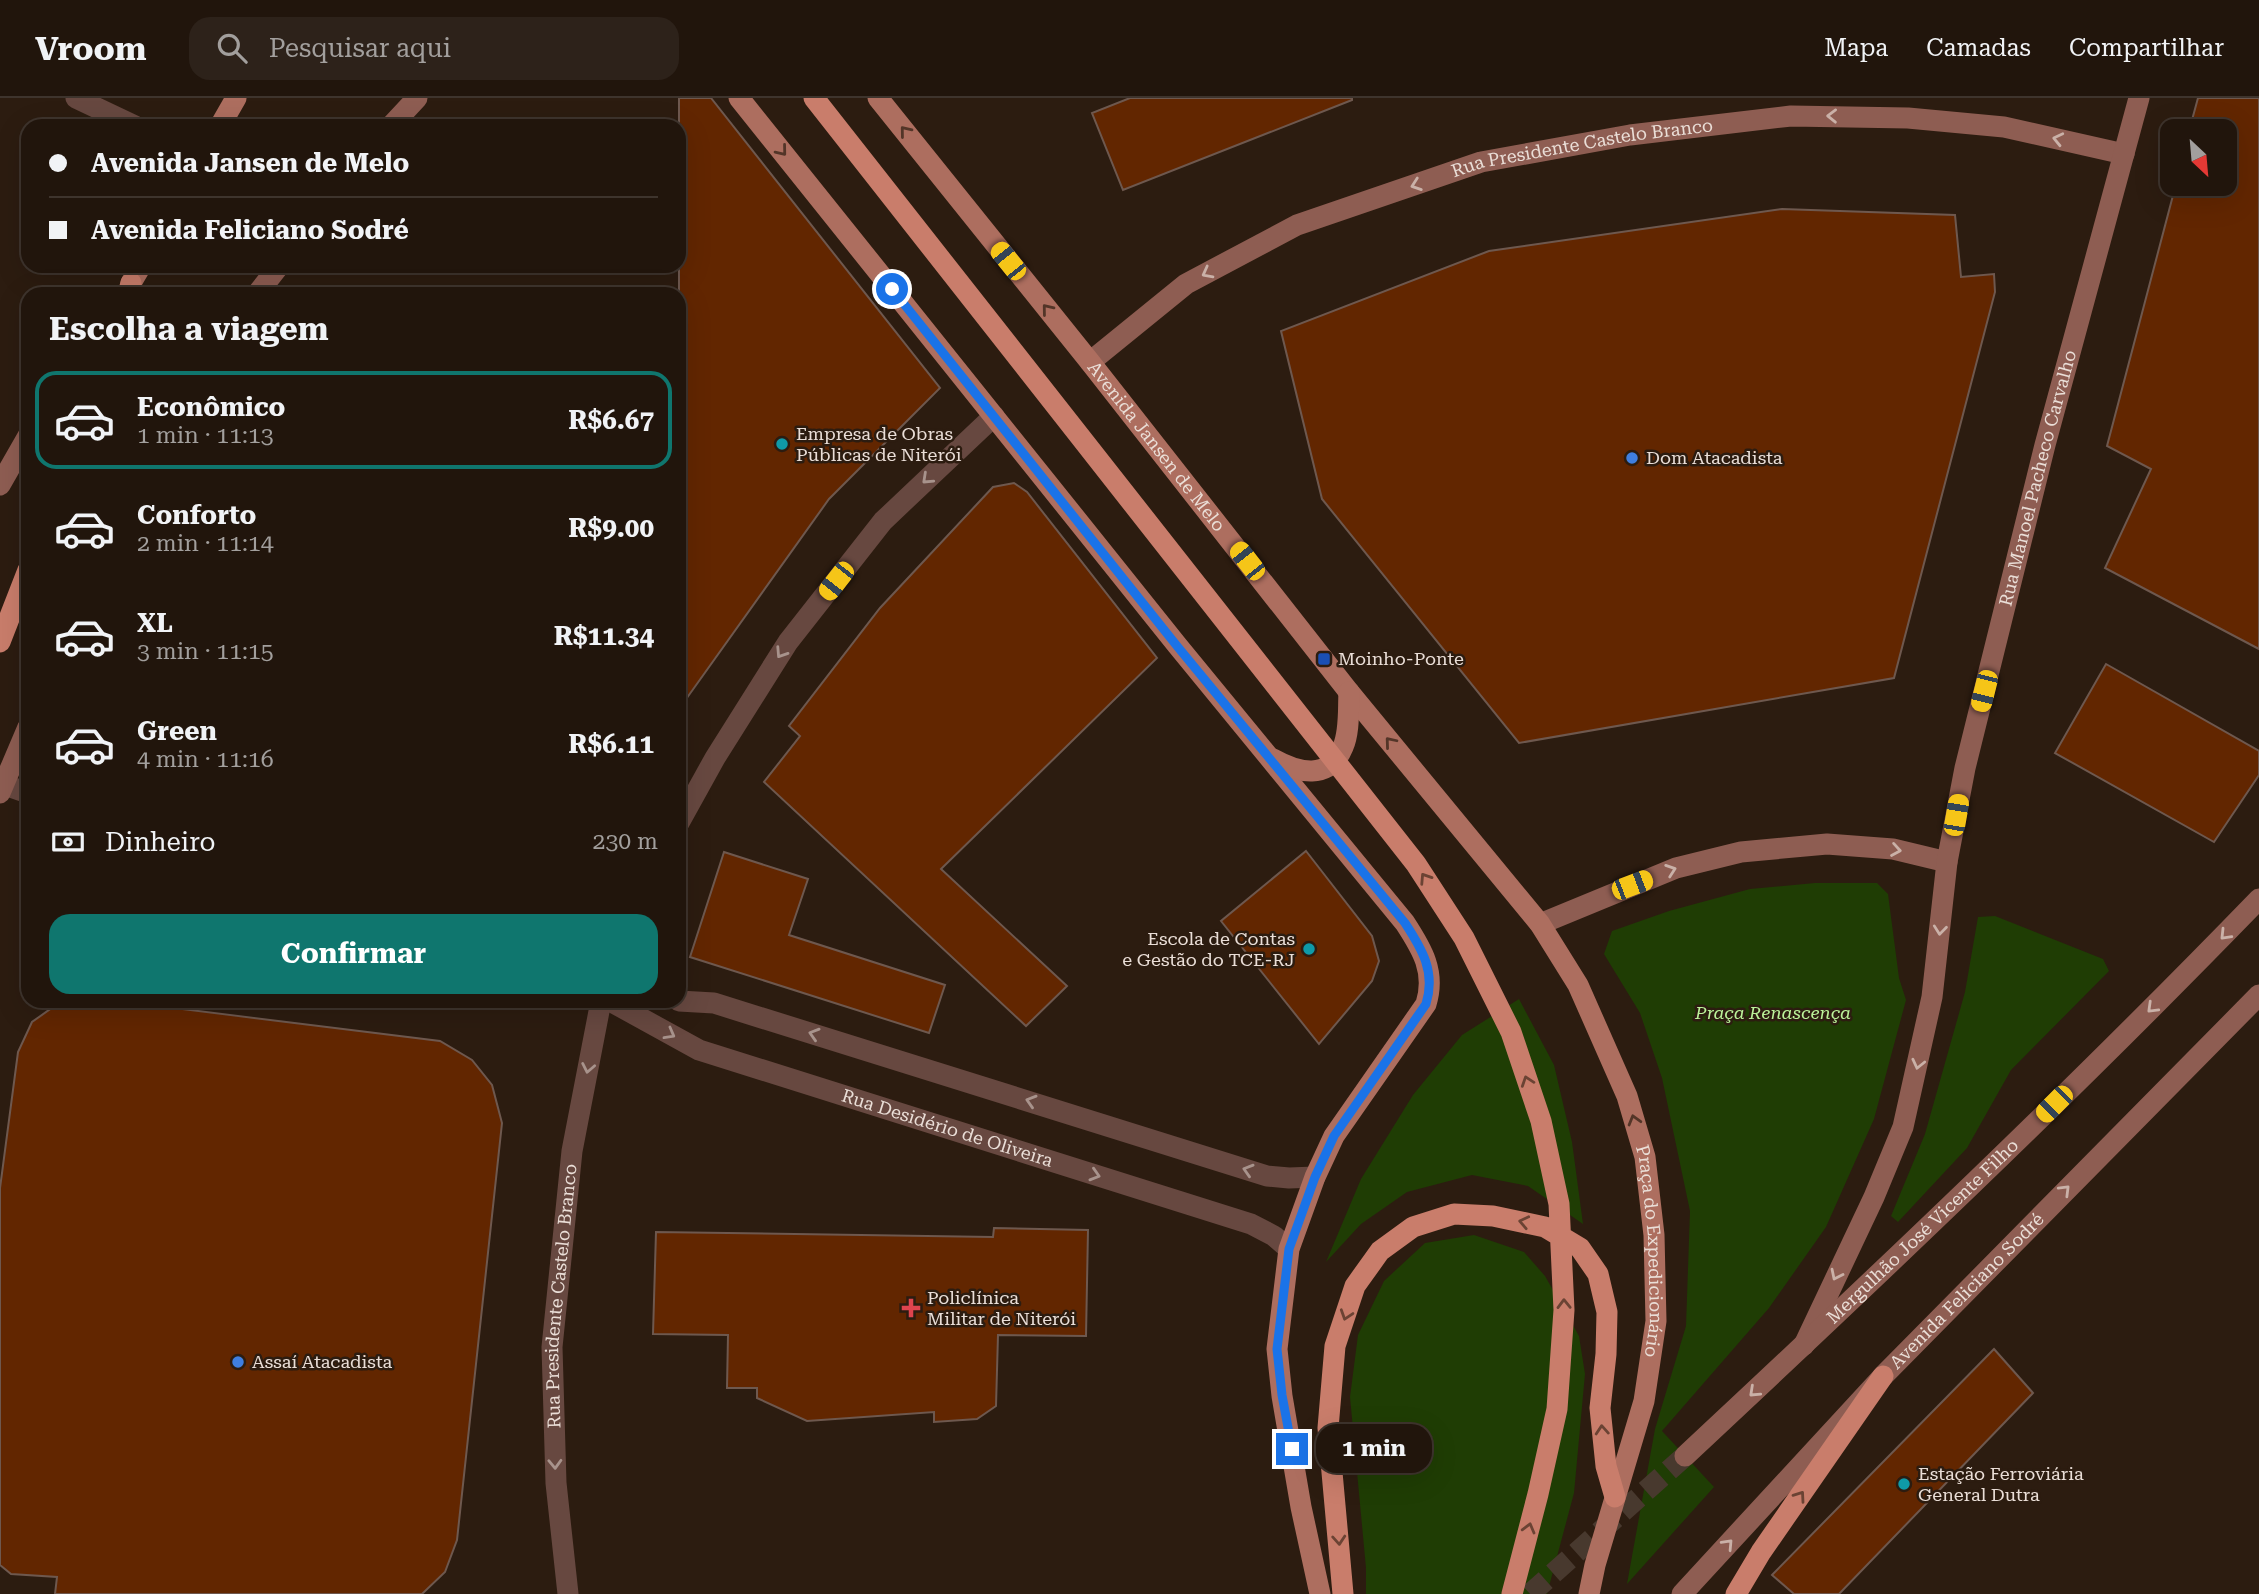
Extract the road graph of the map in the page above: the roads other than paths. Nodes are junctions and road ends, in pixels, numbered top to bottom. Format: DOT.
graph roads {
  1 [pos="76,98"];
  2 [pos="236,98"];
  3 [pos="417,98"];
  4 [pos="739,98"];
  5 [pos="814,98"];
  6 [pos="878,98"];
  7 [pos="2139,98"];
  8 [pos="120,119"];
  9 [pos="224,119"];
  10 [pos="398,119"];
  11 [pos="2124,154"];
  12 [pos="274,273"];
  13 [pos="262,287"];
  14 [pos="1090,362"];
  15 [pos="995,416"];
  16 [pos="21,448"];
  17 [pos="0,485"];
  18 [pos="21,588"];
  19 [pos="0,642"];
  20 [pos="1349,692"];
  21 [pos="21,743"];
  22 [pos="1268,757"];
  23 [pos="1,788"];
  24 [pos="21,792"];
  25 [pos="686,810"];
  26 [pos="1947,862"];
  27 [pos="2259,899"];
  28 [pos="1540,924"];
  29 [pos="2259,995"];
  30 [pos="686,1001"];
  31 [pos="600,1008"];
  32 [pos="623,1008"];
  33 [pos="1315,1177"];
  34 [pos="1289,1249"];
  35 [pos="1804,1345"];
  36 [pos="1883,1376"];
  37 [pos="1685,1456"];
  38 [pos="1615,1497"];
  39 [pos="568,1594"];
  40 [pos="1320,1594"];
  41 [pos="1342,1594"];
  42 [pos="1512,1594"];
  43 [pos="1588,1594"];
  44 [pos="1682,1594"];
  45 [pos="1736,1594"];
  1 -- 8 [label="street"];
  2 -- 9 [label="main road"];
  3 -- 10 [label="main road"];
  4 -- 15 [label="main road, one-way"];
  42 -- 5 [label="highway, one-way"];
  14 -- 6 [label="main road, Avenida Jansen de Melo, one-way"];
  7 -- 11 [label="main road, Rua Manoel Pacheco Carvalho"];
  11 -- 14 [label="main road, Rua Presidente Castelo Branco, one-way"];
  11 -- 26 [label="main road, Rua Manoel Pacheco Carvalho"];
  12 -- 13 [label="main road"];
  14 -- 20 [label="main road, Avenida Jansen de Melo"];
  15 -- 22 [label="main road"];
  15 -- 25 [label="street, one-way"];
  16 -- 17 [label="main road"];
  18 -- 19 [label="highway"];
  20 -- 22 [label="main road"];
  28 -- 20 [label="main road, Avenida Jansen de Melo, one-way"];
  21 -- 23 [label="main road"];
  22 -- 33 [label="main road"];
  23 -- 24 [label="street"];
  28 -- 26 [label="main road, one-way"];
  26 -- 35 [label="main road, Mergulhão José Vicente Filho, one-way"];
  27 -- 35 [label="main road, Mergulhão José Vicente Filho, one-way"];
  38 -- 28 [label="main road, Praça do Expedicionário, one-way"];
  36 -- 29 [label="main road, Avenida Feliciano Sodré, one-way"];
  33 -- 30 [label="street, one-way"];
  31 -- 39 [label="street, Rua Presidente Castelo Branco, one-way"];
  32 -- 34 [label="street, Rua Desidério de Oliveira, one-way"];
  33 -- 34 [label="main road"];
  34 -- 40 [label="main road"];
  35 -- 37 [label="main road, Mergulhão José Vicente Filho, one-way"];
  44 -- 36 [label="main road, Avenida Feliciano Sodré, one-way"];
  45 -- 36 [label="highway, one-way"];
  38 -- 41 [label="highway, one-way"];
  38 -- 43 [label="main road, Praça do Expedicionário"];
}
